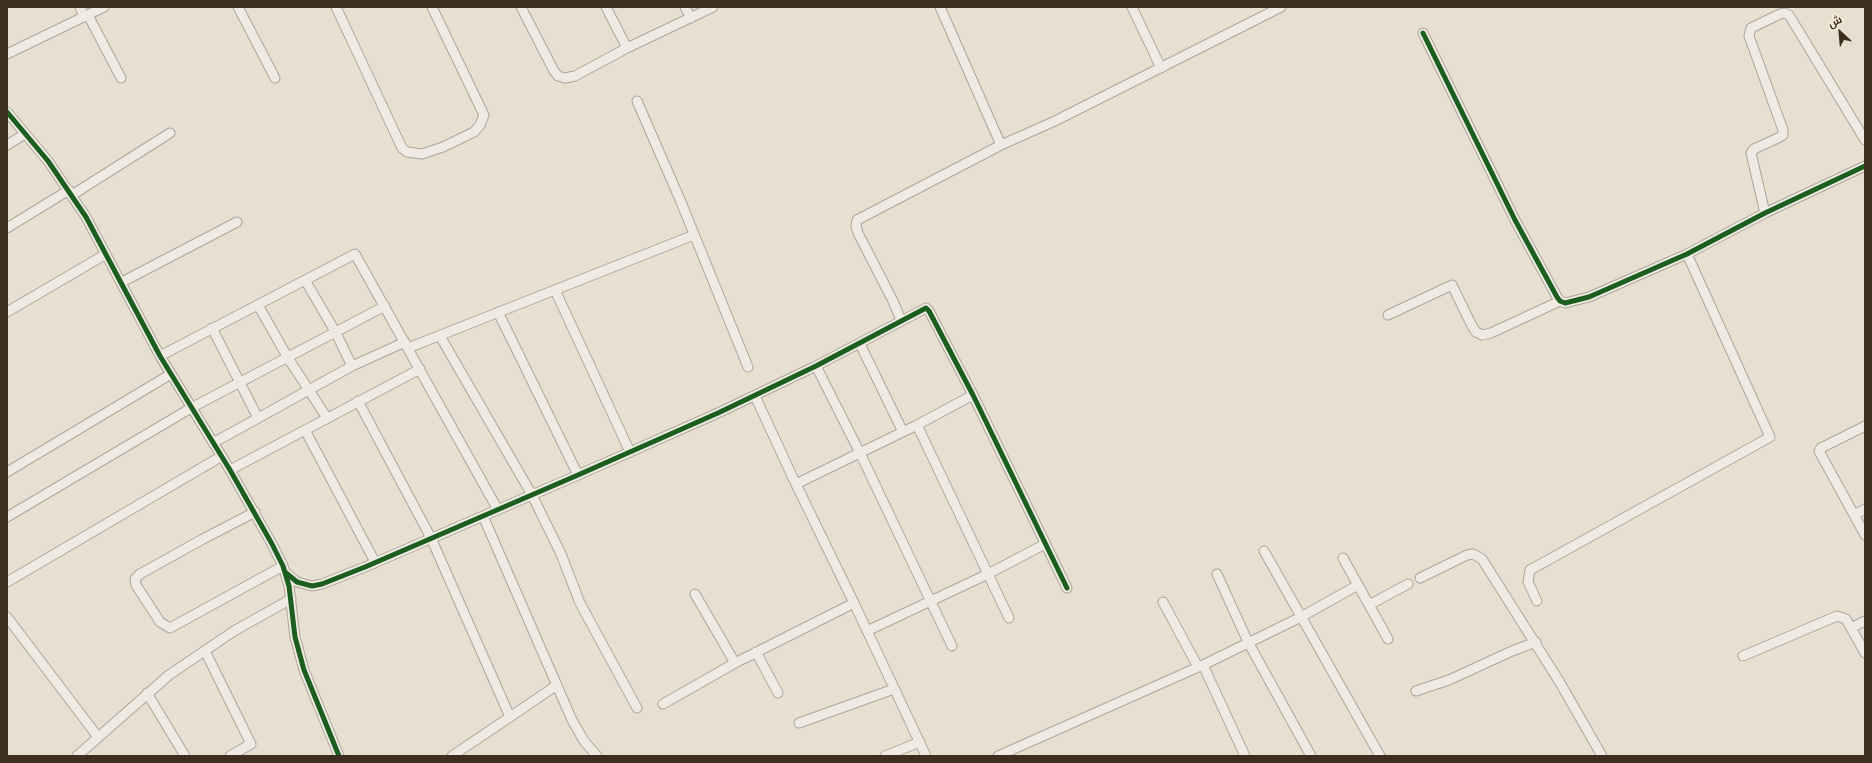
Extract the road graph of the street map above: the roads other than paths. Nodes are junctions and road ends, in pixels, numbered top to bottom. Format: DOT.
graph roads {
  1 [pos="80,7"];
  2 [pos="104,7"];
  3 [pos="238,7"];
  4 [pos="336,7"];
  5 [pos="432,7"];
  6 [pos="521,7"];
  7 [pos="606,7"];
  8 [pos="685,7"];
  9 [pos="713,7"];
  10 [pos="940,7"];
  11 [pos="1132,7"];
  12 [pos="1282,7"];
  13 [pos="86,16"];
  14 [pos="691,18"];
  15 [pos="1423,33"];
  16 [pos="627,48"];
  17 [pos="7,54"];
  18 [pos="1161,68"];
  19 [pos="121,78"];
  20 [pos="275,78"];
  21 [pos="637,101"];
  22 [pos="7,112"];
  23 [pos="170,133"];
  24 [pos="25,134"];
  25 [pos="1865,140"];
  26 [pos="7,145"];
  27 [pos="1001,146"];
  28 [pos="1865,166"];
  29 [pos="70,192"];
  30 [pos="1765,213"];
  31 [pos="237,222"];
  32 [pos="7,228"];
  33 [pos="694,234"];
  34 [pos="106,254"];
  35 [pos="1687,254"];
  36 [pos="305,280"];
  37 [pos="122,282"];
  38 [pos="555,290"];
  39 [pos="1560,301"];
  40 [pos="258,305"];
  41 [pos="385,306"];
  42 [pos="7,312"];
  43 [pos="498,312"];
  44 [pos="1388,315"];
  45 [pos="901,320"];
  46 [pos="212,328"];
  47 [pos="336,333"];
  48 [pos="440,336"];
  49 [pos="860,344"];
  50 [pos="406,345"];
  51 [pos="160,356"];
  52 [pos="288,358"];
  53 [pos="352,366"];
  54 [pos="816,366"];
  55 [pos="748,367"];
  56 [pos="420,369"];
  57 [pos="171,374"];
  58 [pos="239,383"];
  59 [pos="309,390"];
  60 [pos="755,396"];
  61 [pos="973,396"];
  62 [pos="358,401"];
  63 [pos="191,408"];
  64 [pos="258,418"];
  65 [pos="327,418"];
  66 [pos="917,425"];
  67 [pos="1865,426"];
  68 [pos="304,430"];
  69 [pos="903,432"];
  70 [pos="213,443"];
  71 [pos="630,452"];
  72 [pos="860,452"];
  73 [pos="222,456"];
  74 [pos="230,470"];
  75 [pos="7,472"];
  76 [pos="578,475"];
  77 [pos="796,484"];
  78 [pos="532,495"];
  79 [pos="1865,509"];
  80 [pos="498,510"];
  81 [pos="255,512"];
  82 [pos="1854,515"];
  83 [pos="483,516"];
  84 [pos="7,517"];
  85 [pos="1865,535"];
  86 [pos="431,538"];
  87 [pos="1045,544"];
  88 [pos="1264,551"];
  89 [pos="1343,558"];
  90 [pos="375,562"];
  91 [pos="284,569"];
  92 [pos="988,574"];
  93 [pos="1217,574"];
  94 [pos="1420,578"];
  95 [pos="7,582"];
  96 [pos="1408,584"];
  97 [pos="1358,585"];
  98 [pos="1067,588"];
  99 [pos="695,594"];
  100 [pos="290,599"];
  101 [pos="1537,601"];
  102 [pos="854,602"];
  103 [pos="929,602"];
  104 [pos="1163,602"];
  105 [pos="1369,605"];
  106 [pos="7,617"];
  107 [pos="1301,617"];
  108 [pos="1009,618"];
  109 [pos="1865,620"];
  110 [pos="1850,628"];
  111 [pos="867,631"];
  112 [pos="1388,639"];
  113 [pos="1248,642"];
  114 [pos="1536,642"];
  115 [pos="952,646"];
  116 [pos="205,651"];
  117 [pos="756,652"];
  118 [pos="1865,653"];
  119 [pos="1743,656"];
  120 [pos="735,663"];
  121 [pos="1200,666"];
  122 [pos="557,685"];
  123 [pos="894,689"];
  124 [pos="1416,691"];
  125 [pos="147,693"];
  126 [pos="778,693"];
  127 [pos="663,704"];
  128 [pos="637,708"];
  129 [pos="510,717"];
  130 [pos="799,723"];
  131 [pos="98,737"];
  132 [pos="920,742"];
  133 [pos="77,756"];
  134 [pos="185,756"];
  135 [pos="230,756"];
  136 [pos="339,756"];
  137 [pos="452,756"];
  138 [pos="597,756"];
  139 [pos="885,756"];
  140 [pos="926,756"];
  141 [pos="998,756"];
  142 [pos="1245,756"];
  143 [pos="1311,756"];
  144 [pos="1380,756"];
  145 [pos="1602,756"];
  1 -- 13 [label="street"];
  2 -- 13 [label="street"];
  3 -- 20 [label="street"];
  4 -- 5 [label="street"];
  6 -- 16 [label="street"];
  7 -- 16 [label="street"];
  8 -- 14 [label="street"];
  9 -- 14 [label="street"];
  10 -- 27 [label="street"];
  11 -- 18 [label="street"];
  12 -- 18 [label="street"];
  13 -- 17 [label="street"];
  13 -- 19 [label="street"];
  14 -- 16 [label="street"];
  15 -- 39 [label="street"];
  18 -- 27 [label="street"];
  21 -- 33 [label="street"];
  22 -- 24 [label="street"];
  23 -- 29 [label="street"];
  24 -- 26 [label="street"];
  24 -- 29 [label="street"];
  25 -- 30 [label="street"];
  27 -- 45 [label="street"];
  28 -- 30 [label="street"];
  29 -- 32 [label="street"];
  29 -- 34 [label="street"];
  30 -- 35 [label="street"];
  31 -- 37 [label="street"];
  33 -- 38 [label="street"];
  33 -- 55 [label="street"];
  34 -- 37 [label="street"];
  34 -- 42 [label="street"];
  35 -- 39 [label="street"];
  35 -- 101 [label="street"];
  36 -- 40 [label="street"];
  36 -- 41 [label="street"];
  36 -- 47 [label="street"];
  37 -- 51 [label="street"];
  38 -- 43 [label="street"];
  38 -- 71 [label="street"];
  39 -- 44 [label="street"];
  40 -- 46 [label="street"];
  40 -- 52 [label="street"];
  41 -- 47 [label="street"];
  41 -- 50 [label="street"];
  43 -- 48 [label="street"];
  43 -- 76 [label="street"];
  45 -- 49 [label="street"];
  45 -- 61 [label="street"];
  46 -- 51 [label="street"];
  46 -- 58 [label="street"];
  47 -- 52 [label="street"];
  47 -- 53 [label="street"];
  48 -- 50 [label="street"];
  48 -- 78 [label="street"];
  49 -- 54 [label="street"];
  49 -- 69 [label="street"];
  50 -- 53 [label="street"];
  50 -- 56 [label="street"];
  51 -- 57 [label="street"];
  52 -- 58 [label="street"];
  52 -- 59 [label="street"];
  53 -- 59 [label="street"];
  54 -- 60 [label="street"];
  54 -- 72 [label="street"];
  56 -- 62 [label="street"];
  56 -- 80 [label="street"];
  57 -- 63 [label="street"];
  57 -- 75 [label="street"];
  58 -- 63 [label="street"];
  58 -- 64 [label="street"];
  59 -- 64 [label="street"];
  59 -- 65 [label="street"];
  60 -- 71 [label="street"];
  60 -- 77 [label="street"];
  61 -- 66 [label="street"];
  61 -- 87 [label="street"];
  62 -- 65 [label="street"];
  62 -- 86 [label="street"];
  63 -- 70 [label="street"];
  63 -- 84 [label="street"];
  64 -- 70 [label="street"];
  65 -- 68 [label="street"];
  66 -- 69 [label="street"];
  66 -- 92 [label="street"];
  67 -- 82 [label="street"];
  68 -- 74 [label="street"];
  68 -- 90 [label="street"];
  69 -- 72 [label="street"];
  70 -- 73 [label="street"];
  71 -- 76 [label="street"];
  72 -- 77 [label="street"];
  72 -- 103 [label="street"];
  73 -- 74 [label="street"];
  73 -- 95 [label="street"];
  74 -- 81 [label="street"];
  76 -- 78 [label="street"];
  77 -- 102 [label="street"];
  78 -- 80 [label="street"];
  78 -- 128 [label="street"];
  79 -- 82 [label="street"];
  80 -- 83 [label="street"];
  81 -- 91 [label="street"];
  81 -- 91 [label="street"];
  82 -- 85 [label="street"];
  83 -- 86 [label="street"];
  83 -- 122 [label="street"];
  86 -- 90 [label="street"];
  86 -- 129 [label="street"];
  87 -- 92 [label="street"];
  87 -- 98 [label="street"];
  88 -- 107 [label="street"];
  89 -- 97 [label="street"];
  90 -- 91 [label="street"];
  91 -- 100 [label="street"];
  92 -- 103 [label="street"];
  92 -- 108 [label="street"];
  93 -- 113 [label="street"];
  94 -- 114 [label="street"];
  96 -- 105 [label="street"];
  97 -- 105 [label="street"];
  97 -- 107 [label="street"];
  99 -- 120 [label="street"];
  100 -- 116 [label="street"];
  100 -- 136 [label="street"];
  102 -- 111 [label="street"];
  102 -- 117 [label="street"];
  103 -- 111 [label="street"];
  103 -- 115 [label="street"];
  104 -- 121 [label="street"];
  105 -- 112 [label="street"];
  106 -- 131 [label="street"];
  107 -- 113 [label="street"];
  107 -- 144 [label="street"];
  109 -- 110 [label="street"];
  110 -- 118 [label="street"];
  110 -- 119 [label="street"];
  111 -- 123 [label="street"];
  113 -- 121 [label="street"];
  113 -- 143 [label="street"];
  114 -- 124 [label="street"];
  114 -- 145 [label="street"];
  116 -- 125 [label="street"];
  116 -- 135 [label="street"];
  117 -- 120 [label="street"];
  117 -- 126 [label="street"];
  120 -- 127 [label="street"];
  121 -- 141 [label="street"];
  121 -- 142 [label="street"];
  122 -- 129 [label="street"];
  122 -- 138 [label="street"];
  123 -- 130 [label="street"];
  123 -- 132 [label="street"];
  125 -- 131 [label="street"];
  125 -- 134 [label="street"];
  129 -- 137 [label="street"];
  131 -- 133 [label="street"];
  132 -- 139 [label="street"];
  132 -- 140 [label="street"];
}
